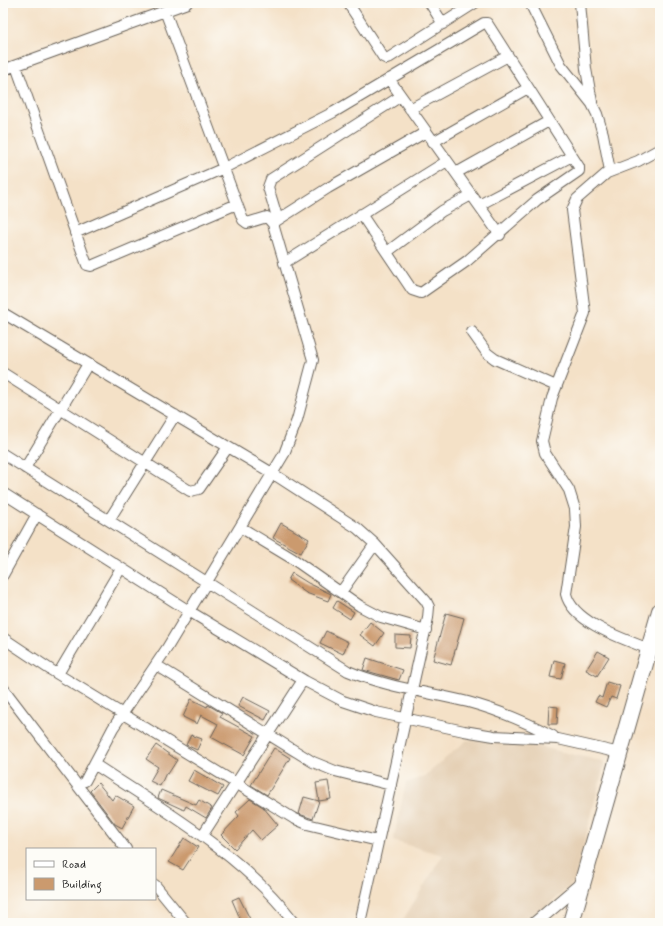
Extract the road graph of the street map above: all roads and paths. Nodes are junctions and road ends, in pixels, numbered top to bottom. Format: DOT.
graph roads {
  1 [pos="187,3"];
  2 [pos="348,3"];
  3 [pos="430,3"];
  4 [pos="475,3"];
  5 [pos="530,3"];
  6 [pos="580,3"];
  7 [pos="175,5"];
  8 [pos="165,11"];
  9 [pos="443,24"];
  10 [pos="508,56"];
  11 [pos="16,66"];
  12 [pos="3,70"];
  13 [pos="389,79"];
  14 [pos="528,88"];
  15 [pos="401,96"];
  16 [pos="592,104"];
  17 [pos="410,109"];
  18 [pos="549,121"];
  19 [pos="426,132"];
  20 [pos="433,142"];
  21 [pos="660,149"];
  22 [pos="572,156"];
  23 [pos="447,161"];
  24 [pos="224,168"];
  25 [pos="610,171"];
  26 [pos="456,173"];
  27 [pos="472,195"];
  28 [pos="237,204"];
  29 [pos="478,205"];
  30 [pos="361,214"];
  31 [pos="276,222"];
  32 [pos="75,233"];
  33 [pos="500,235"];
  34 [pos="386,252"];
  35 [pos="284,263"];
  36 [pos="3,313"];
  37 [pos="472,332"];
  38 [pos="88,364"];
  39 [pos="3,373"];
  40 [pos="556,386"];
  41 [pos="60,409"];
  42 [pos="175,415"];
  43 [pos="228,447"];
  44 [pos="3,454"];
  45 [pos="145,462"];
  46 [pos="25,468"];
  47 [pos="272,473"];
  48 [pos="3,493"];
  49 [pos="37,514"];
  50 [pos="109,520"];
  51 [pos="240,527"];
  52 [pos="374,544"];
  53 [pos="121,568"];
  54 [pos="3,575"];
  55 [pos="207,581"];
  56 [pos="341,592"];
  57 [pos="189,611"];
  58 [pos="660,611"];
  59 [pos="426,630"];
  60 [pos="3,638"];
  61 [pos="649,649"];
  62 [pos="156,665"];
  63 [pos="58,674"];
  64 [pos="303,680"];
  65 [pos="3,688"];
  66 [pos="412,690"];
  67 [pos="123,714"];
  68 [pos="406,719"];
  69 [pos="267,733"];
  70 [pos="558,739"];
  71 [pos="620,753"];
  72 [pos="94,764"];
  73 [pos="85,781"];
  74 [pos="235,784"];
  75 [pos="391,785"];
  76 [pos="202,836"];
  77 [pos="378,841"];
  78 [pos="125,848"];
  79 [pos="156,886"];
  80 [pos="580,890"];
  81 [pos="186,923"];
  82 [pos="295,923"];
  83 [pos="360,923"];
  84 [pos="535,923"];
  85 [pos="548,923"];
  86 [pos="571,923"];
  1 -- 7 [label="street"];
  2 -- 9 [label="street"];
  3 -- 9 [label="street"];
  4 -- 9 [label="street"];
  5 -- 16 [label="street"];
  6 -- 16 [label="street"];
  7 -- 8 [label="street"];
  8 -- 11 [label="street"];
  8 -- 24 [label="street"];
  10 -- 13 [label="street"];
  10 -- 14 [label="street"];
  10 -- 17 [label="street"];
  11 -- 12 [label="street"];
  11 -- 32 [label="street"];
  13 -- 15 [label="street"];
  13 -- 24 [label="street"];
  14 -- 18 [label="street"];
  14 -- 20 [label="street"];
  15 -- 17 [label="street"];
  15 -- 31 [label="street"];
  16 -- 25 [label="street"];
  17 -- 19 [label="street"];
  18 -- 22 [label="street"];
  18 -- 26 [label="street"];
  19 -- 20 [label="street"];
  19 -- 31 [label="street"];
  20 -- 23 [label="street"];
  21 -- 25 [label="street"];
  22 -- 29 [label="street"];
  22 -- 33 [label="street"];
  23 -- 26 [label="street"];
  23 -- 30 [label="street"];
  24 -- 28 [label="street"];
  24 -- 32 [label="street"];
  25 -- 40 [label="street"];
  26 -- 27 [label="street"];
  27 -- 29 [label="street"];
  27 -- 34 [label="street"];
  28 -- 31 [label="street"];
  28 -- 32 [label="street"];
  29 -- 33 [label="street"];
  30 -- 34 [label="street"];
  30 -- 35 [label="street"];
  31 -- 35 [label="street"];
  33 -- 34 [label="street"];
  35 -- 47 [label="street"];
  36 -- 38 [label="street"];
  37 -- 40 [label="street"];
  38 -- 41 [label="street"];
  38 -- 42 [label="street"];
  39 -- 41 [label="street"];
  40 -- 61 [label="street"];
  41 -- 45 [label="street"];
  41 -- 46 [label="street"];
  42 -- 43 [label="street"];
  42 -- 45 [label="street"];
  43 -- 45 [label="street"];
  43 -- 47 [label="street"];
  44 -- 46 [label="street"];
  45 -- 50 [label="street"];
  46 -- 50 [label="street"];
  47 -- 51 [label="street"];
  47 -- 52 [label="street"];
  48 -- 49 [label="street"];
  49 -- 53 [label="street"];
  49 -- 54 [label="street"];
  50 -- 55 [label="street"];
  51 -- 55 [label="street"];
  51 -- 56 [label="street"];
  52 -- 56 [label="street"];
  52 -- 59 [label="street"];
  53 -- 57 [label="street"];
  53 -- 63 [label="street"];
  55 -- 57 [label="street"];
  55 -- 66 [label="street"];
  56 -- 59 [label="street"];
  57 -- 62 [label="street"];
  57 -- 64 [label="street"];
  58 -- 61 [label="highway"];
  59 -- 66 [label="street"];
  60 -- 63 [label="street"];
  61 -- 71 [label="highway"];
  62 -- 67 [label="street"];
  62 -- 69 [label="street"];
  63 -- 67 [label="street"];
  64 -- 68 [label="street"];
  64 -- 69 [label="street"];
  65 -- 78 [label="street"];
  66 -- 68 [label="street"];
  66 -- 70 [label="street"];
  67 -- 72 [label="street"];
  67 -- 74 [label="street"];
  68 -- 70 [label="street"];
  68 -- 75 [label="street"];
  69 -- 74 [label="street"];
  69 -- 75 [label="street"];
  70 -- 71 [label="street"];
  71 -- 80 [label="highway"];
  72 -- 73 [label="street"];
  72 -- 76 [label="street"];
  74 -- 76 [label="street"];
  74 -- 77 [label="street"];
  75 -- 77 [label="street"];
  76 -- 82 [label="street"];
  77 -- 83 [label="street"];
  79 -- 81 [label="street"];
  80 -- 84 [label="street"];
  80 -- 85 [label="street"];
  80 -- 86 [label="highway"];
}
